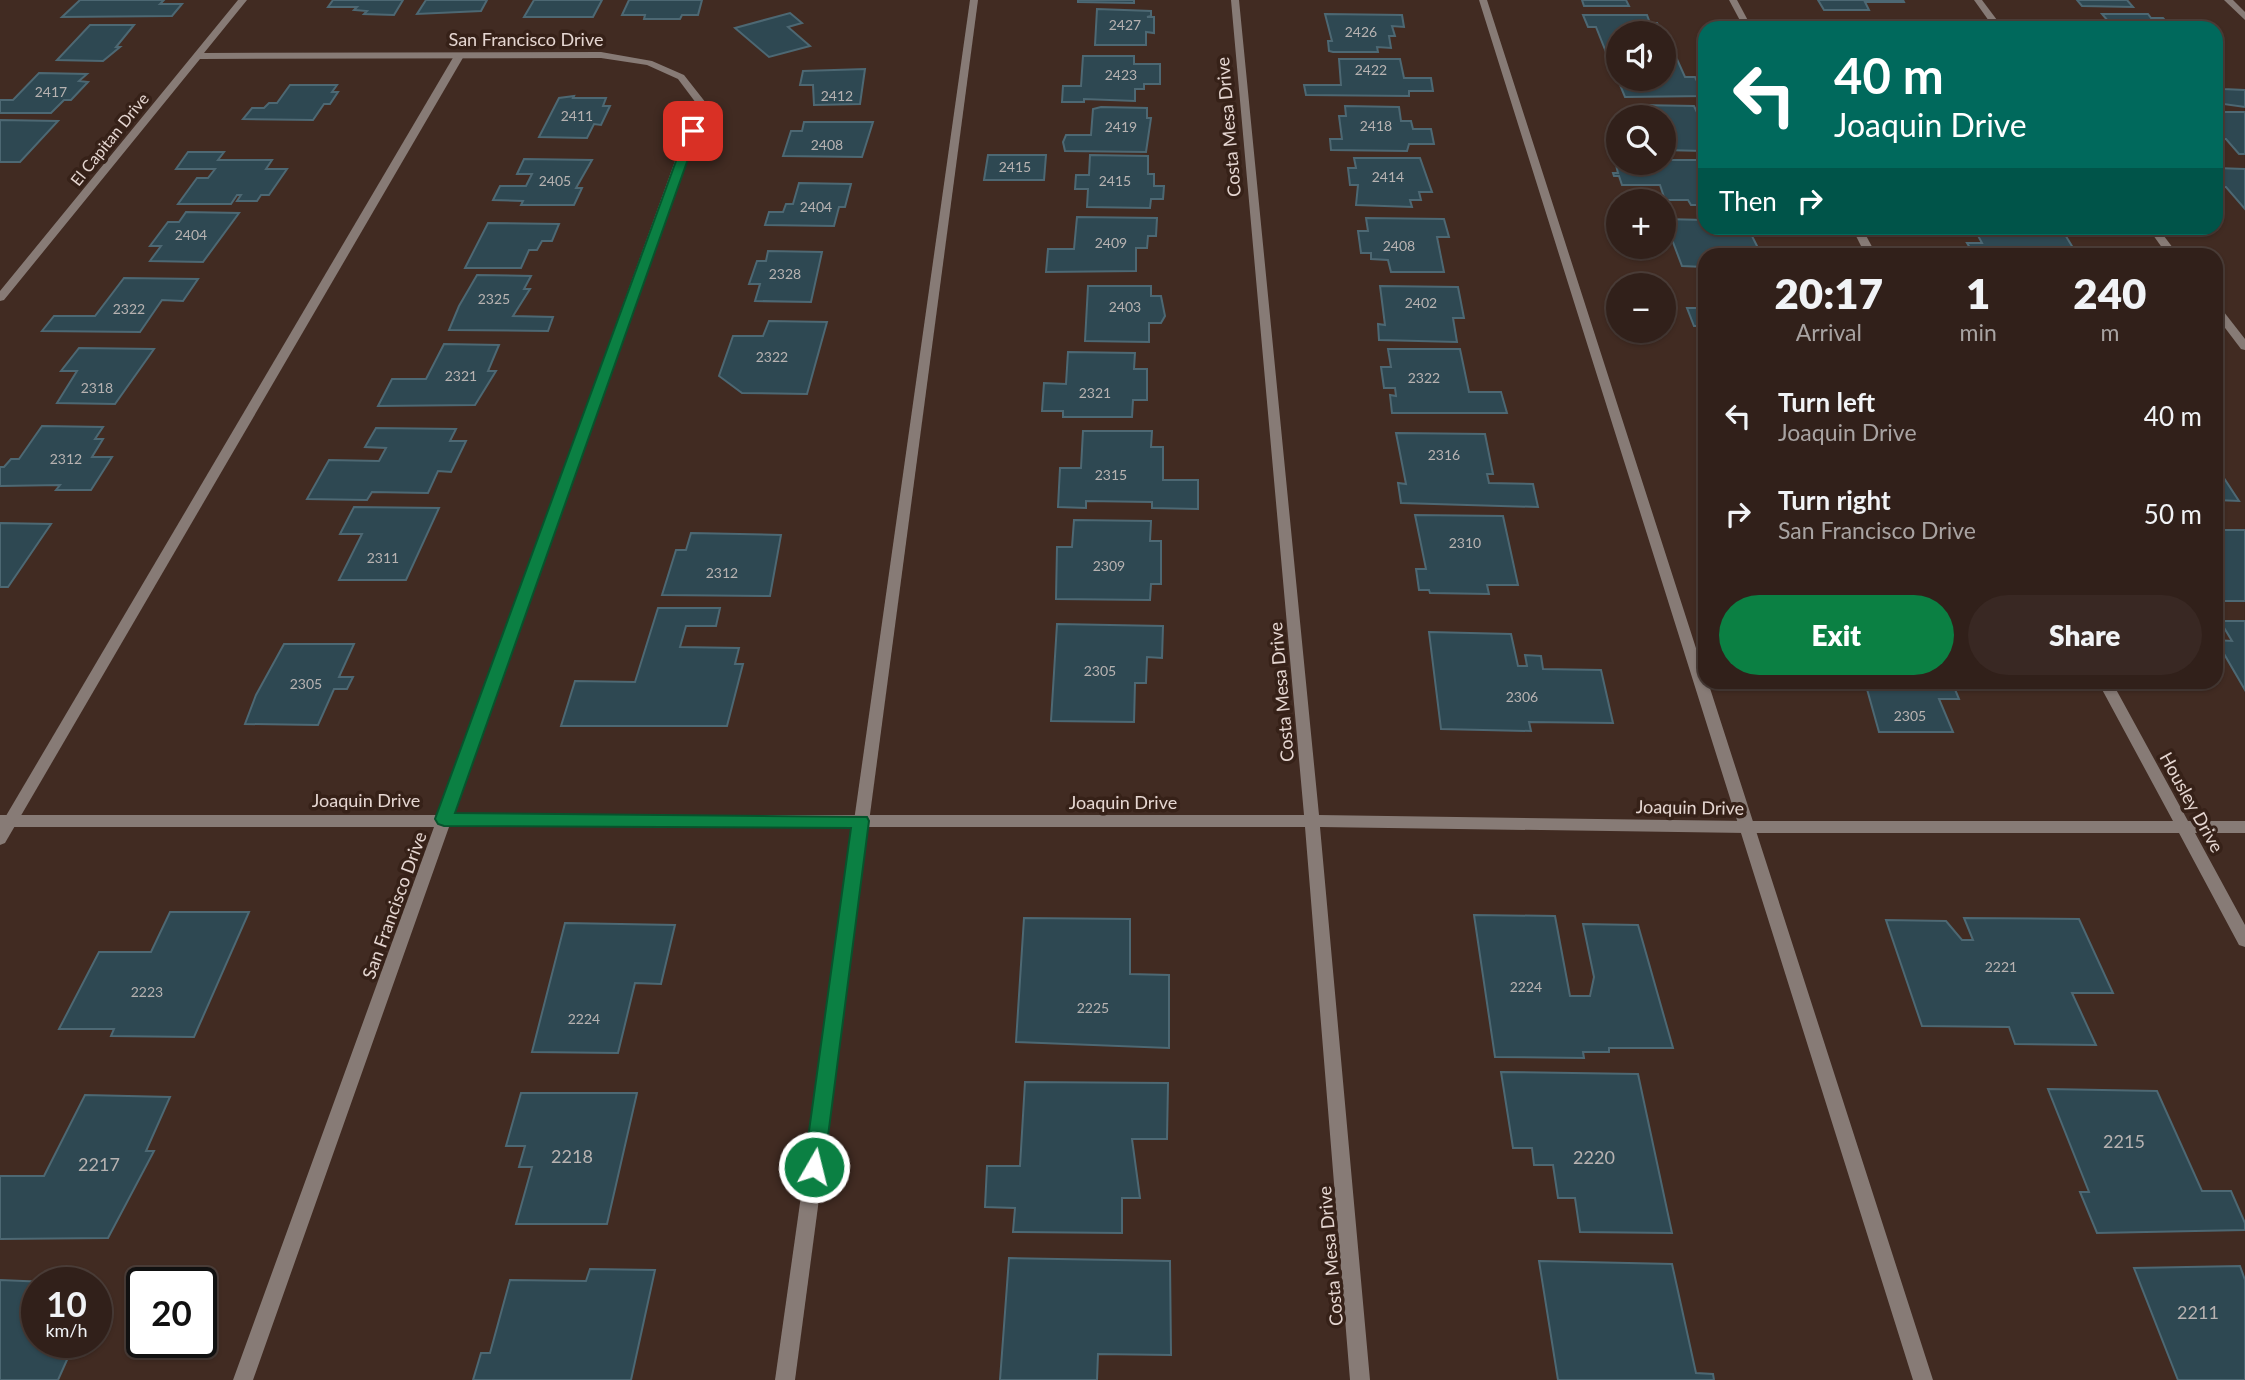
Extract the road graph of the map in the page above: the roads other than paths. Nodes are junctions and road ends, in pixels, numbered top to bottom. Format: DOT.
graph roads {
  1 [pos="243,0"];
  2 [pos="974,0"];
  3 [pos="1235,0"];
  4 [pos="1483,0"];
  5 [pos="1733,0"];
  6 [pos="1978,0"];
  7 [pos="2228,0"];
  8 [pos="2245,17"];
  9 [pos="1744,21"];
  10 [pos="1994,21"];
  11 [pos="197,56"];
  12 [pos="459,56"];
  13 [pos="0,298"];
  14 [pos="2223,318"];
  15 [pos="2245,347"];
  16 [pos="1698,676"];
  17 [pos="1702,689"];
  18 [pos="2109,689"];
  19 [pos="444,819"];
  20 [pos="5,821"];
  21 [pos="861,821"];
  22 [pos="1312,821"];
  23 [pos="1746,827"];
  24 [pos="2183,827"];
  25 [pos="2245,827"];
  26 [pos="0,839"];
  27 [pos="2245,940"];
  28 [pos="243,1380"];
  29 [pos="785,1380"];
  30 [pos="1360,1380"];
  31 [pos="1923,1380"];
  1 -- 11 [label="street, El Capitan Drive"];
  2 -- 21 [label="street"];
  3 -- 22 [label="street, Costa Mesa Drive"];
  4 -- 16 [label="street"];
  5 -- 9 [label="street"];
  6 -- 10 [label="street"];
  7 -- 8 [label="street"];
  11 -- 12 [label="street, San Francisco Drive"];
  11 -- 13 [label="street, El Capitan Drive"];
  12 -- 19 [label="street, San Francisco Drive"];
  12 -- 20 [label="street"];
  14 -- 15 [label="street"];
  17 -- 23 [label="street"];
  18 -- 24 [label="street, Housley Drive"];
  19 -- 20 [label="street, Joaquin Drive"];
  19 -- 21 [label="street, Joaquin Drive"];
  19 -- 28 [label="street, San Francisco Drive"];
  20 -- 26 [label="street"];
  21 -- 22 [label="street, Joaquin Drive"];
  21 -- 29 [label="street"];
  22 -- 23 [label="street, Joaquin Drive"];
  22 -- 30 [label="street, Costa Mesa Drive"];
  23 -- 24 [label="street, Joaquin Drive"];
  23 -- 31 [label="street"];
  24 -- 25 [label="street, Joaquin Drive"];
  24 -- 27 [label="street, Housley Drive"];
}
